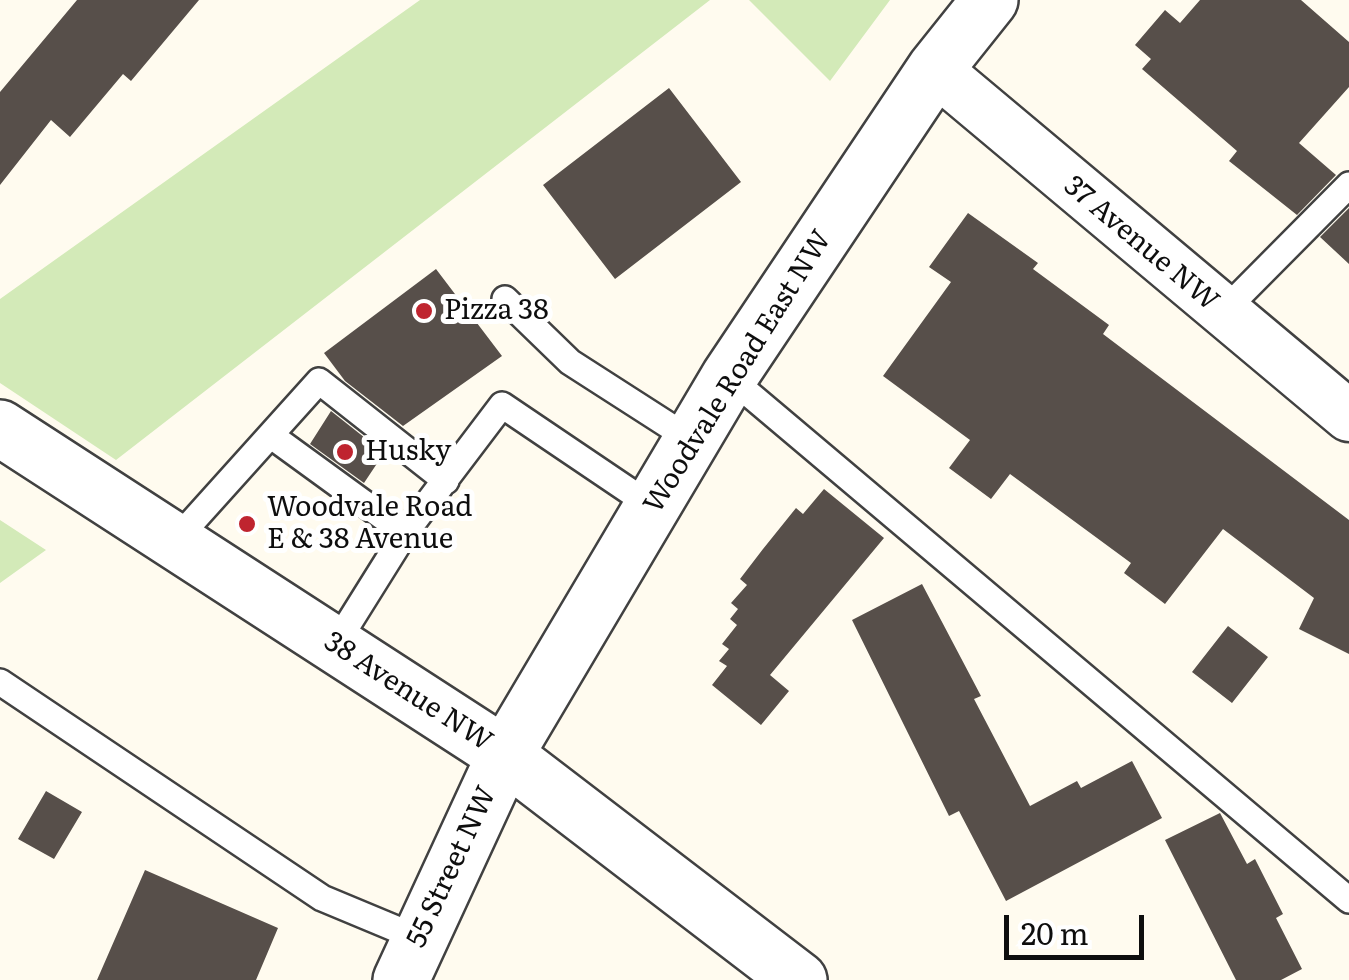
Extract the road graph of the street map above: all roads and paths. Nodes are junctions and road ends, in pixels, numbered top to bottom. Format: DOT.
graph roads {
  1 [pos="990,0"];
  2 [pos="935,69"];
  3 [pos="1349,185"];
  4 [pos="505,299"];
  5 [pos="1222,313"];
  6 [pos="729,377"];
  7 [pos="1349,416"];
  8 [pos="0,428"];
  9 [pos="273,437"];
  10 [pos="693,441"];
  11 [pos="446,481"];
  12 [pos="653,506"];
  13 [pos="405,533"];
  14 [pos="175,541"];
  15 [pos="335,645"];
  16 [pos="0,682"];
  17 [pos="505,755"];
  18 [pos="1349,900"];
  19 [pos="409,959"];
  20 [pos="800,980"];
  1 -- 2 [label="street, Woodvale Road East NW"];
  2 -- 5 [label="street, 37 Avenue NW"];
  2 -- 6 [label="street, Woodvale Road East NW"];
  3 -- 5 [label="lane"];
  4 -- 10 [label="lane"];
  5 -- 7 [label="street, 37 Avenue NW"];
  6 -- 10 [label="street, Woodvale Road East NW"];
  6 -- 18 [label="lane"];
  8 -- 14 [label="street, 38 Avenue NW"];
  9 -- 11 [label="lane"];
  9 -- 13 [label="lane"];
  9 -- 14 [label="lane"];
  10 -- 12 [label="street, Woodvale Road East NW"];
  11 -- 12 [label="lane"];
  11 -- 13 [label="lane"];
  12 -- 17 [label="street, Woodvale Road East NW"];
  13 -- 15 [label="lane"];
  14 -- 15 [label="street, 38 Avenue NW"];
  15 -- 17 [label="street, 38 Avenue NW"];
  16 -- 19 [label="lane"];
  17 -- 19 [label="street, 55 Street NW"];
  17 -- 20 [label="street, 38 Avenue NW"];
}
